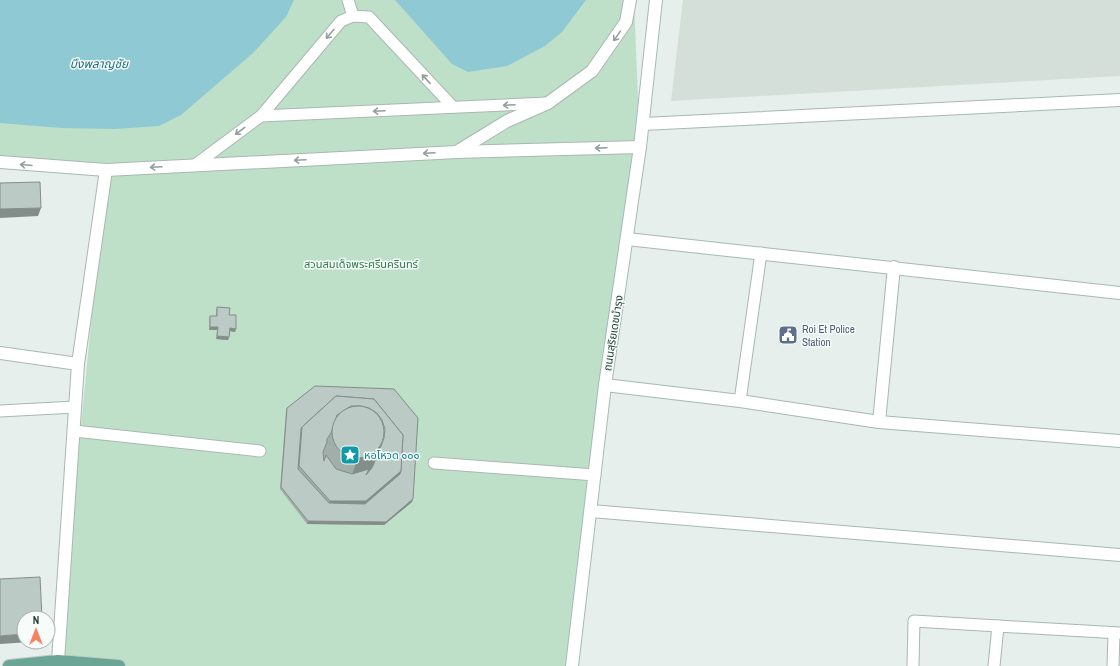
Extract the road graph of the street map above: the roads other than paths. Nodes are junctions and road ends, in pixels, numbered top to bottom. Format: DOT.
graph roads {
  1 [pos="348,0"];
  2 [pos="630,0"];
  3 [pos="656,0"];
  4 [pos="353,16"];
  5 [pos="1120,100"];
  6 [pos="548,103"];
  7 [pos="453,107"];
  8 [pos="261,116"];
  9 [pos="643,124"];
  10 [pos="640,147"];
  11 [pos="457,152"];
  12 [pos="0,162"];
  13 [pos="195,165"];
  14 [pos="106,170"];
  15 [pos="627,240"];
  16 [pos="761,253"];
  17 [pos="894,267"];
  18 [pos="1120,293"];
  19 [pos="0,353"];
  20 [pos="78,364"];
  21 [pos="605,385"];
  22 [pos="740,402"];
  23 [pos="75,407"];
  24 [pos="0,411"];
  25 [pos="878,422"];
  26 [pos="74,431"];
  27 [pos="1120,441"];
  28 [pos="260,451"];
  29 [pos="434,463"];
  30 [pos="595,476"];
  31 [pos="591,511"];
  32 [pos="1120,555"];
  33 [pos="998,626"];
  34 [pos="1117,633"];
  35 [pos="58,664"];
  36 [pos="9,666"];
  37 [pos="119,666"];
  38 [pos="572,666"];
  39 [pos="913,666"];
  40 [pos="994,666"];
  41 [pos="1113,666"];
  1 -- 4 [label="lane"];
  2 -- 6 [label="street, one-way"];
  3 -- 9 [label="street, ถนนสุริยเดชบำรุง"];
  7 -- 4 [label="lane, one-way"];
  4 -- 8 [label="lane, one-way"];
  5 -- 9 [label="street"];
  6 -- 7 [label="lane, one-way"];
  6 -- 11 [label="street"];
  7 -- 8 [label="lane, one-way"];
  8 -- 13 [label="lane, one-way"];
  9 -- 10 [label="street, ถนนสุริยเดชบำรุง"];
  10 -- 11 [label="street, one-way"];
  10 -- 15 [label="street, ถนนสุริยเดชบำรุง"];
  11 -- 13 [label="street, one-way"];
  14 -- 12 [label="street, one-way"];
  13 -- 14 [label="street, one-way"];
  14 -- 20 [label="street"];
  15 -- 16 [label="street"];
  15 -- 21 [label="street, ถนนสุริยเดชบำรุง"];
  16 -- 17 [label="street"];
  16 -- 22 [label="lane"];
  17 -- 18 [label="street"];
  17 -- 25 [label="street"];
  19 -- 20 [label="street"];
  20 -- 23 [label="street"];
  21 -- 22 [label="street"];
  21 -- 30 [label="street, ถนนสุริยเดชบำรุง"];
  22 -- 25 [label="street"];
  23 -- 24 [label="lane"];
  23 -- 26 [label="street"];
  25 -- 27 [label="street"];
  26 -- 28 [label="lane"];
  26 -- 35 [label="street"];
  29 -- 30 [label="lane"];
  30 -- 31 [label="street, ถนนสุริยเดชบำรุง"];
  31 -- 32 [label="street"];
  31 -- 38 [label="street, ถนนสุริยเดชบำรุง"];
  33 -- 34 [label="lane"];
  33 -- 39 [label="lane"];
  33 -- 40 [label="lane"];
  34 -- 41 [label="lane"];
  35 -- 36 [label="main road"];
  35 -- 37 [label="main road"];
}
